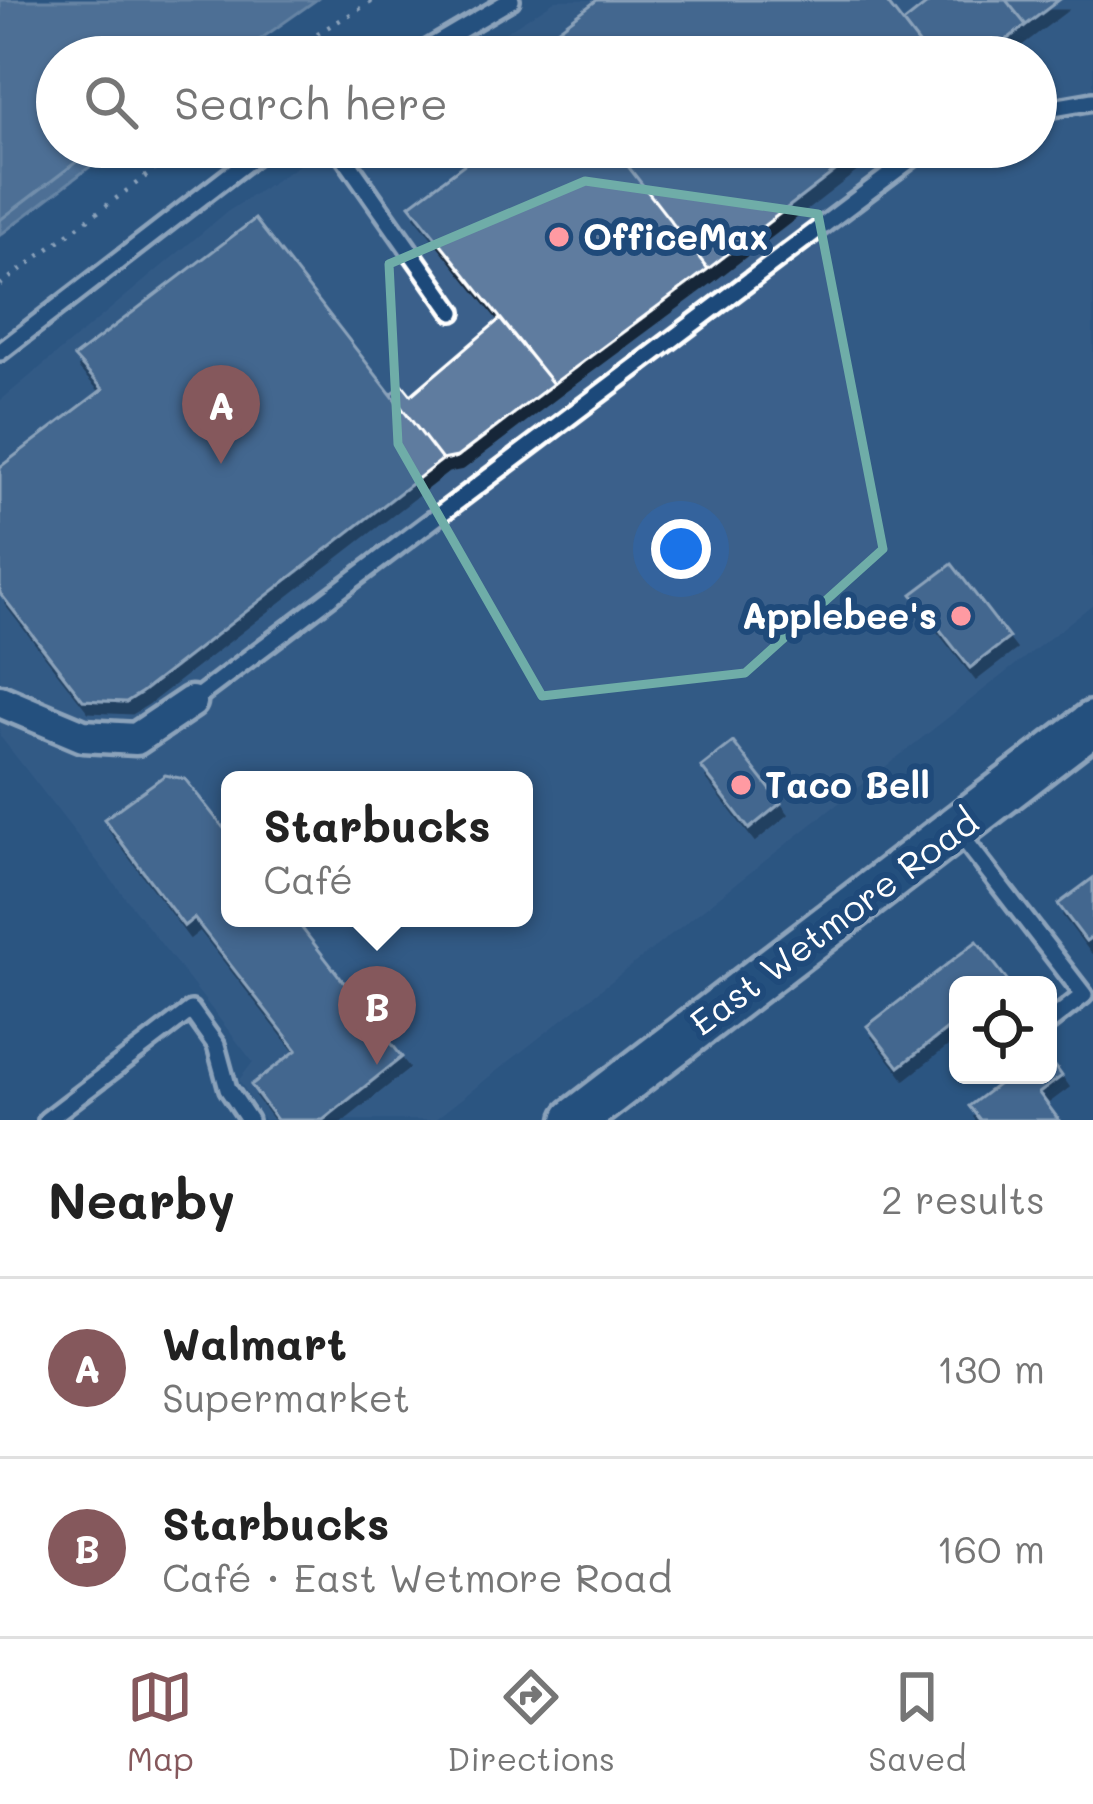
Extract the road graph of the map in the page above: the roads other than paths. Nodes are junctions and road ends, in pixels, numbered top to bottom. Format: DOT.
graph roads {
  1 [pos="511,0"];
  2 [pos="452,35"];
  3 [pos="1093,100"];
  4 [pos="1057,107"];
  5 [pos="239,168"];
  6 [pos="353,168"];
  7 [pos="899,168"];
  8 [pos="453,312"];
  9 [pos="0,352"];
  10 [pos="0,701"];
  11 [pos="191,702"];
  12 [pos="1093,723"];
  13 [pos="955,829"];
  14 [pos="1057,1016"];
  15 [pos="47,1120"];
  16 [pos="249,1120"];
  17 [pos="574,1120"];
  1 -- 2 [label="lane"];
  3 -- 4 [label="lane"];
  5 -- 9 [label="lane"];
  6 -- 8 [label="lane"];
  7 -- 11 [label="lane"];
  10 -- 11 [label="street"];
  12 -- 13 [label="main road, East Wetmore Road"];
  13 -- 14 [label="lane"];
  13 -- 17 [label="main road, East Wetmore Road"];
  15 -- 16 [label="lane"];
}
